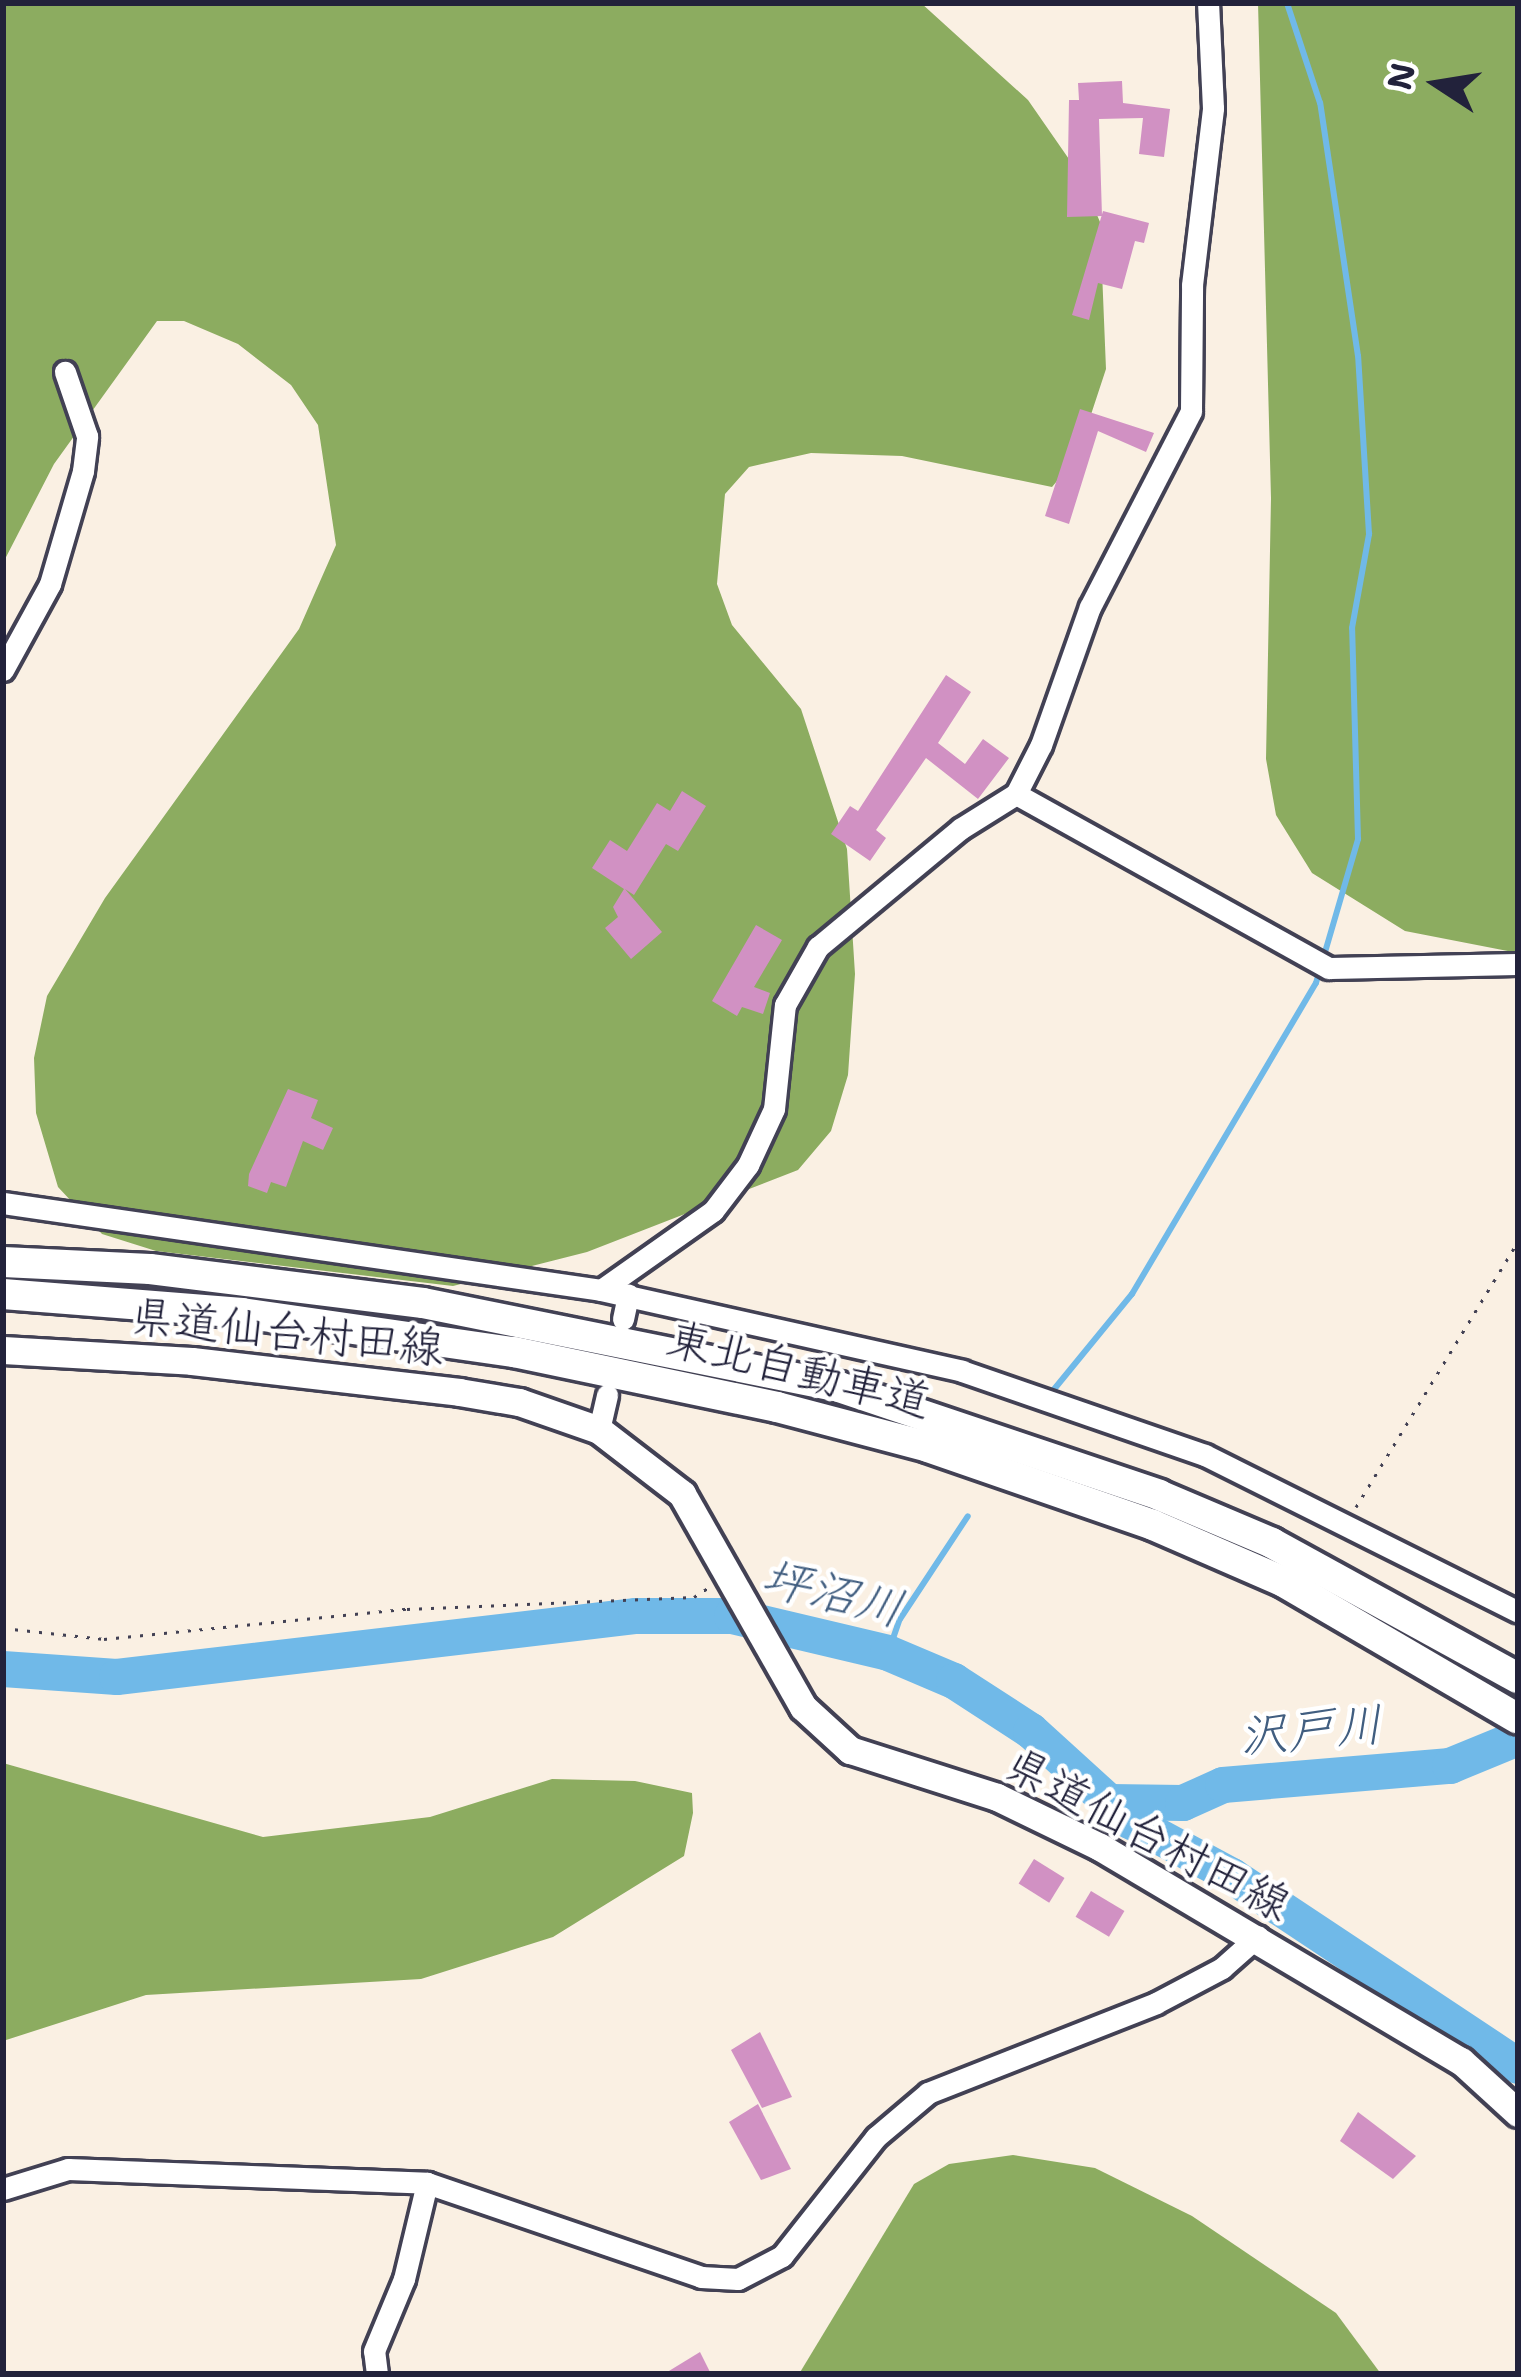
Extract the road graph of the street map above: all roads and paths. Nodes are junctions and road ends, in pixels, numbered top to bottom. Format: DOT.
graph roads {
  1 [pos="1208,3"];
  2 [pos="65,372"];
  3 [pos="3,670"];
  4 [pos="1016,794"];
  5 [pos="1518,964"];
  6 [pos="3,1204"];
  7 [pos="1518,1242"];
  8 [pos="3,1262"];
  9 [pos="601,1290"];
  10 [pos="3,1294"];
  11 [pos="628,1295"];
  12 [pos="623,1319"];
  13 [pos="3,1350"];
  14 [pos="607,1395"];
  15 [pos="598,1430"];
  16 [pos="1346,1522"];
  17 [pos="712,1580"];
  18 [pos="1518,1612"];
  19 [pos="3,1628"];
  20 [pos="1518,1678"];
  21 [pos="1509,1713"];
  22 [pos="1258,1936"];
  23 [pos="1518,2113"];
  24 [pos="427,2183"];
  25 [pos="3,2189"];
  26 [pos="377,2374"];
  1 -- 4 [label="street"];
  2 -- 3 [label="street"];
  4 -- 5 [label="street"];
  4 -- 9 [label="street"];
  6 -- 9 [label="street"];
  7 -- 16 [label="path"];
  8 -- 20 [label="highway, 東北自動車道"];
  9 -- 11 [label="street"];
  10 -- 21 [label="highway, 東北自動車道"];
  11 -- 12 [label="street"];
  11 -- 16 [label="street"];
  13 -- 15 [label="main road, 県道仙台村田線"];
  14 -- 15 [label="street"];
  15 -- 22 [label="main road, 県道仙台村田線"];
  16 -- 18 [label="street"];
  17 -- 19 [label="path"];
  22 -- 23 [label="main road, 県道仙台村田線"];
  22 -- 24 [label="street"];
  24 -- 25 [label="street"];
  24 -- 26 [label="street"];
}
